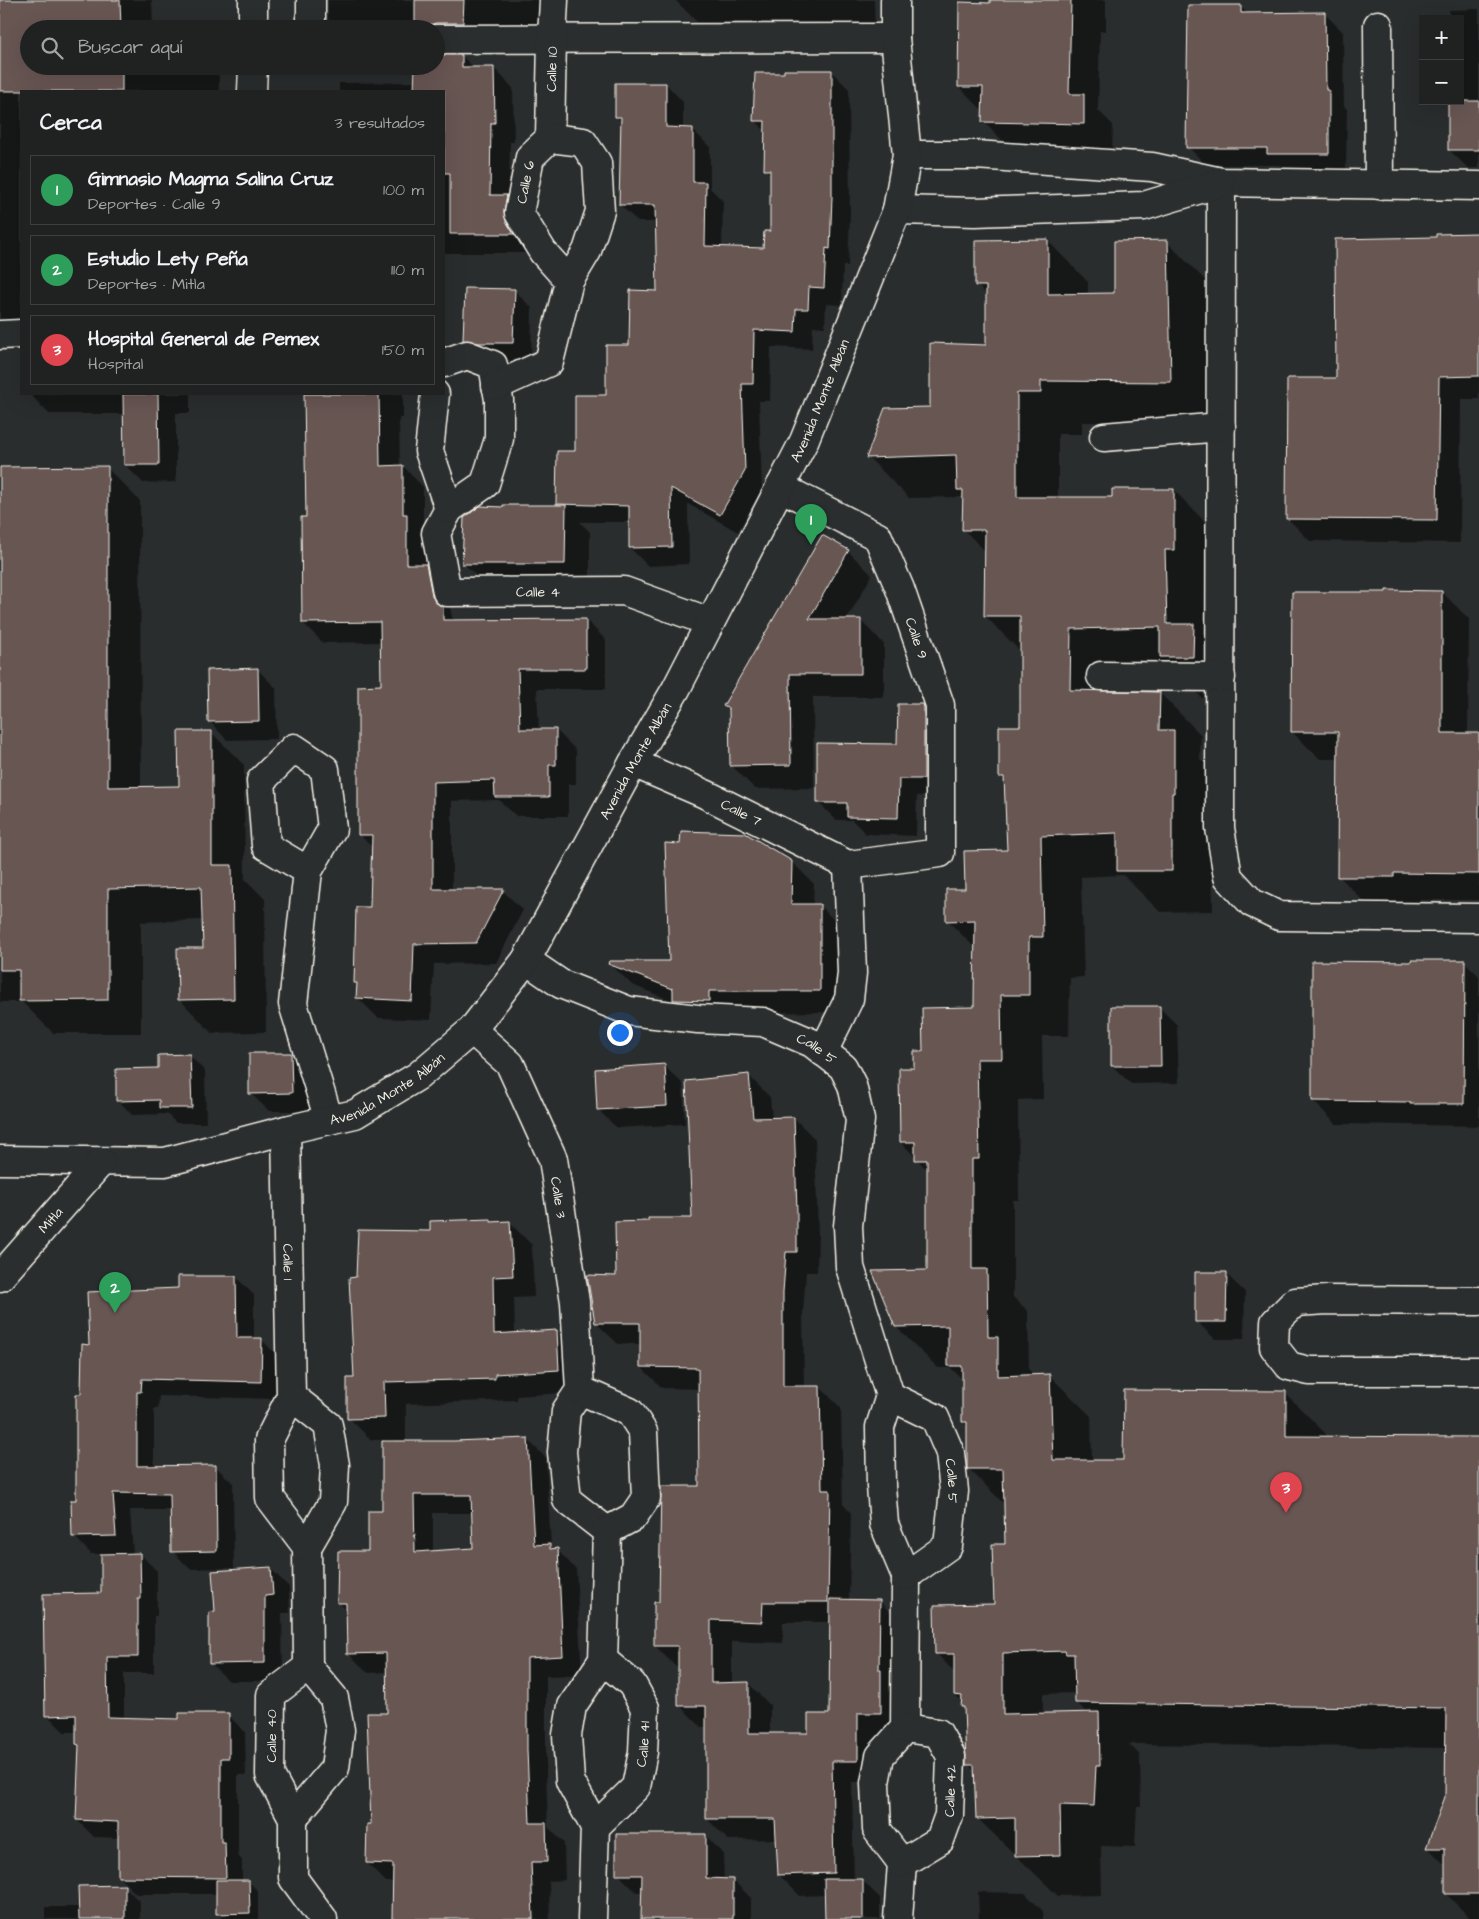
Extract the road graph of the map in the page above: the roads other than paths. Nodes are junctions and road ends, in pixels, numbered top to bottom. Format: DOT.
graph roads {
  1 [pos="253,0"];
  2 [pos="311,0"];
  3 [pos="554,0"];
  4 [pos="895,0"];
  5 [pos="253,20"];
  6 [pos="311,20"];
  7 [pos="1378,25"];
  8 [pos="895,38"];
  9 [pos="445,39"];
  10 [pos="552,39"];
  11 [pos="252,75"];
  12 [pos="252,90"];
  13 [pos="550,138"];
  14 [pos="908,155"];
  15 [pos="1222,182"];
  16 [pos="1379,185"];
  17 [pos="1479,186"];
  18 [pos="896,210"];
  19 [pos="569,281"];
  20 [pos="20,334"];
  21 [pos="0,335"];
  22 [pos="445,363"];
  23 [pos="496,386"];
  24 [pos="435,395"];
  25 [pos="1222,427"];
  26 [pos="1104,436"];
  27 [pos="780,488"];
  28 [pos="449,509"];
  29 [pos="710,622"];
  30 [pos="1101,676"];
  31 [pos="1221,677"];
  32 [pos="634,763"];
  33 [pos="848,865"];
  34 [pos="308,871"];
  35 [pos="1479,918"];
  36 [pos="526,960"];
  37 [pos="472,1030"];
  38 [pos="823,1052"];
  39 [pos="328,1120"];
  40 [pos="286,1130"];
  41 [pos="0,1160"];
  42 [pos="101,1162"];
  43 [pos="0,1277"];
  44 [pos="1479,1301"];
  45 [pos="1479,1372"];
  46 [pos="580,1390"];
  47 [pos="291,1396"];
  48 [pos="890,1396"];
  49 [pos="607,1531"];
  50 [pos="307,1546"];
  51 [pos="906,1576"];
  52 [pos="603,1660"];
  53 [pos="308,1667"];
  54 [pos="905,1728"];
  55 [pos="293,1818"];
  56 [pos="595,1827"];
  57 [pos="902,1863"];
  58 [pos="323,1919"];
  59 [pos="592,1919"];
  60 [pos="898,1919"];
  1 -- 5 [label="street"];
  2 -- 6 [label="street"];
  3 -- 10 [label="street, Calle 10"];
  4 -- 8 [label="street, Avenida Monte Albán"];
  7 -- 16 [label="street"];
  8 -- 10 [label="street"];
  8 -- 14 [label="street, Avenida Monte Albán"];
  9 -- 10 [label="street"];
  10 -- 13 [label="street, Calle 10"];
  11 -- 12 [label="street"];
  13 -- 19 [label="street, Calle 6"];
  13 -- 19 [label="street"];
  14 -- 15 [label="street"];
  14 -- 18 [label="street, Avenida Monte Albán"];
  15 -- 16 [label="street"];
  15 -- 18 [label="street"];
  15 -- 25 [label="street"];
  16 -- 17 [label="street"];
  18 -- 27 [label="street, Avenida Monte Albán"];
  19 -- 23 [label="street"];
  20 -- 21 [label="street"];
  22 -- 23 [label="street, Calle 4"];
  23 -- 28 [label="street, Calle 4"];
  24 -- 28 [label="street"];
  25 -- 26 [label="street"];
  25 -- 31 [label="street"];
  27 -- 29 [label="street, Avenida Monte Albán"];
  27 -- 33 [label="street, Calle 9"];
  28 -- 29 [label="street, Calle 4"];
  29 -- 32 [label="street, Avenida Monte Albán"];
  30 -- 31 [label="street"];
  31 -- 35 [label="street"];
  32 -- 33 [label="street, Calle 7"];
  32 -- 36 [label="street, Avenida Monte Albán"];
  33 -- 38 [label="street"];
  34 -- 39 [label="street"];
  36 -- 37 [label="street, Avenida Monte Albán"];
  36 -- 38 [label="street, Calle 5"];
  37 -- 39 [label="street, Avenida Monte Albán"];
  37 -- 46 [label="street, Calle 3"];
  38 -- 48 [label="street, Calle 5"];
  39 -- 40 [label="street, Avenida Monte Albán"];
  40 -- 42 [label="street, Avenida Monte Albán"];
  40 -- 47 [label="street, Calle 1"];
  41 -- 42 [label="street, Avenida Monte Albán"];
  42 -- 43 [label="street, Mitla"];
  44 -- 45 [label="street"];
  46 -- 49 [label="street"];
  46 -- 49 [label="street"];
  47 -- 50 [label="street, Calle 1"];
  47 -- 50 [label="street"];
  48 -- 51 [label="street"];
  48 -- 51 [label="street, Calle 5"];
  49 -- 52 [label="street"];
  50 -- 53 [label="street"];
  51 -- 54 [label="street"];
  52 -- 56 [label="street"];
  52 -- 56 [label="street, Calle 41"];
  53 -- 55 [label="street, Calle 40"];
  53 -- 55 [label="street"];
  54 -- 57 [label="street"];
  54 -- 57 [label="street, Calle 42"];
  55 -- 58 [label="street, Calle 40"];
  56 -- 59 [label="street"];
  57 -- 60 [label="street"];
}
